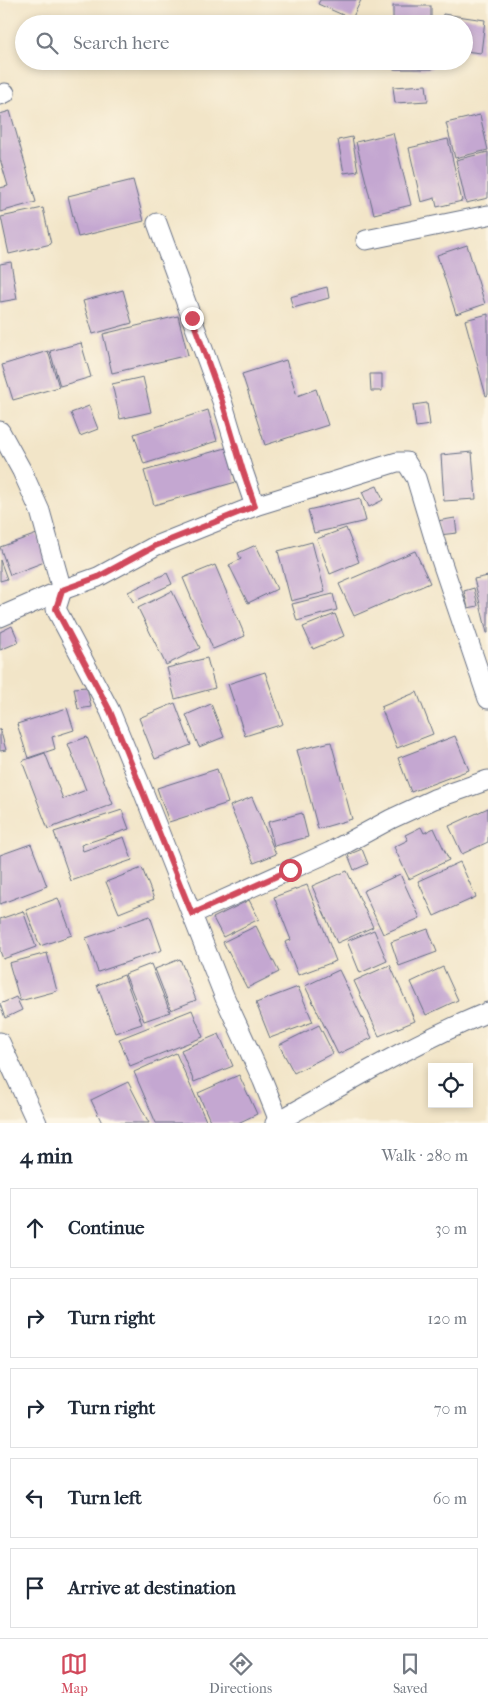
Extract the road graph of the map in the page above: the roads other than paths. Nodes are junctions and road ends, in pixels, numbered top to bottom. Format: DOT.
graph roads {
  1 [pos="488,215"];
  2 [pos="157,223"];
  3 [pos="366,240"];
  4 [pos="0,432"];
  5 [pos="255,506"];
  6 [pos="62,590"];
  7 [pos="0,616"];
  8 [pos="488,699"];
  9 [pos="488,780"];
  10 [pos="192,914"];
  11 [pos="488,1012"];
  12 [pos="0,1042"];
  13 [pos="277,1122"];
  14 [pos="37,1123"];
  1 -- 3 [label="street"];
  2 -- 5 [label="street"];
  4 -- 6 [label="street"];
  5 -- 6 [label="street"];
  5 -- 8 [label="street"];
  6 -- 7 [label="street"];
  6 -- 10 [label="street"];
  9 -- 10 [label="street"];
  10 -- 13 [label="street"];
  11 -- 13 [label="street"];
  12 -- 14 [label="street"];
}
